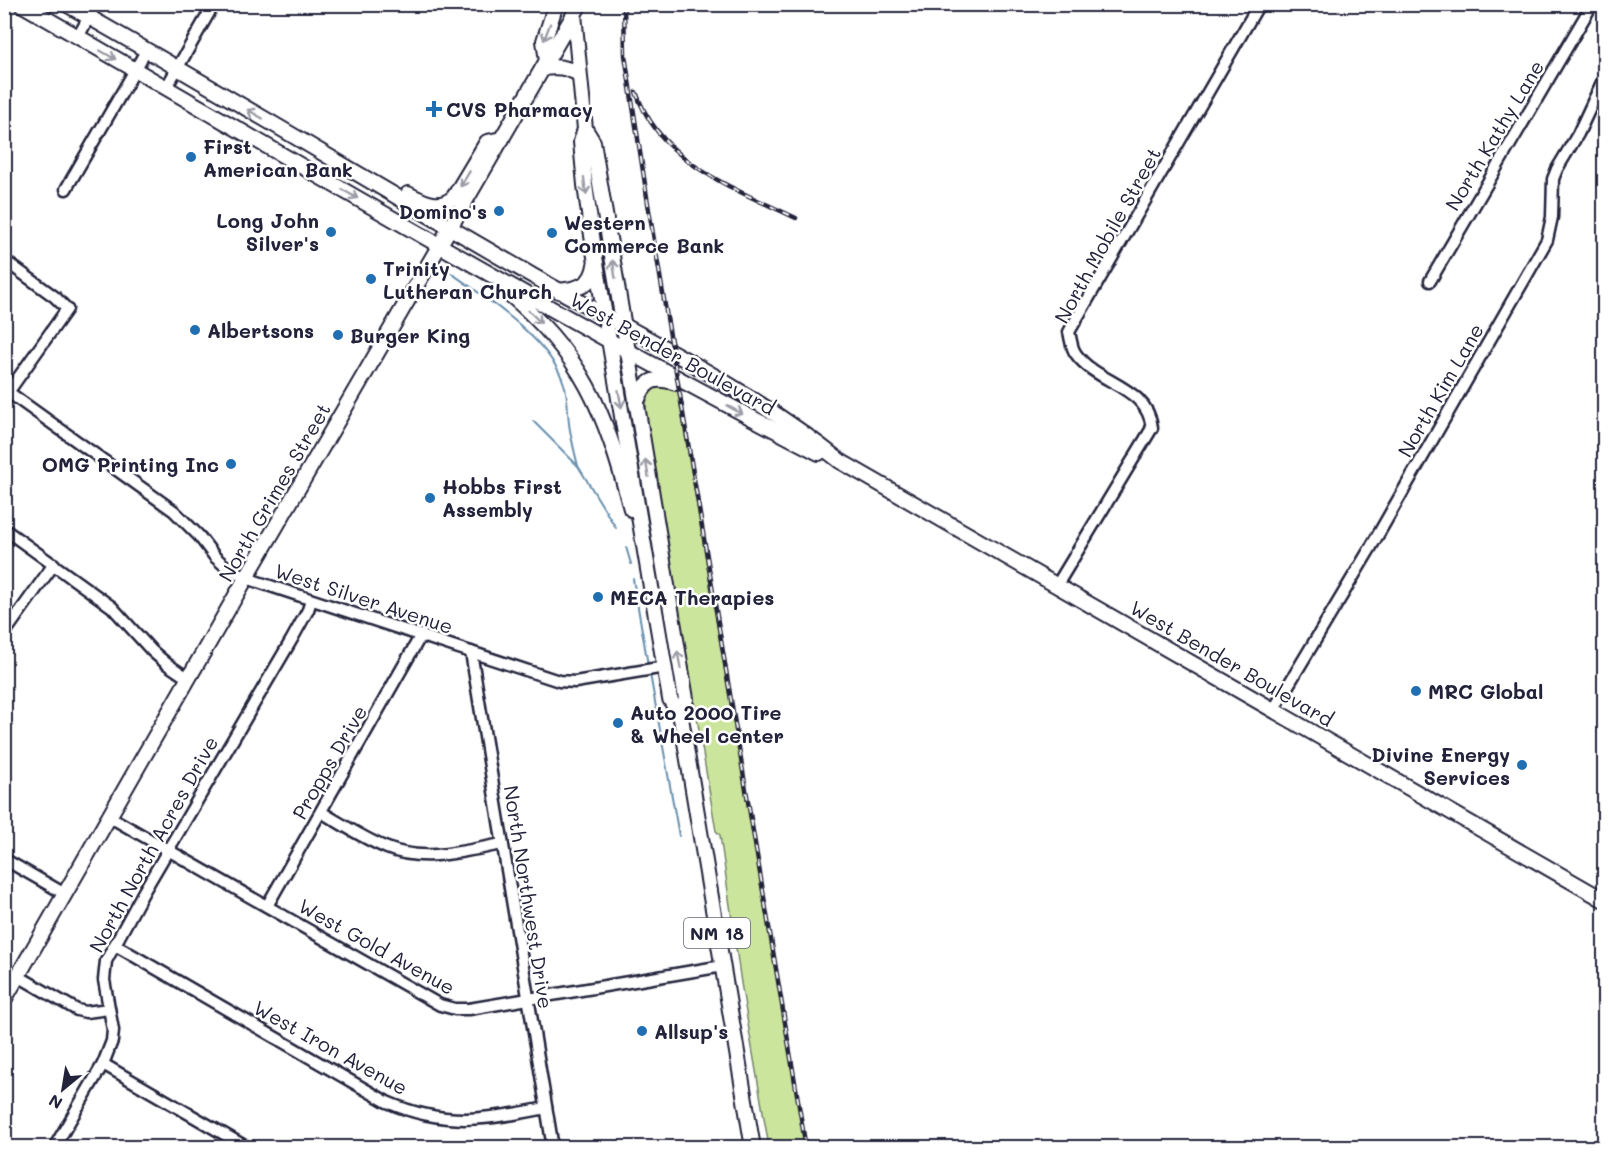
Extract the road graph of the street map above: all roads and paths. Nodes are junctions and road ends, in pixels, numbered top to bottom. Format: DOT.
graph roads {
  1 [pos="21,4"];
  2 [pos="66,4"];
  3 [pos="96,4"];
  4 [pos="214,4"];
  5 [pos="556,4"];
  6 [pos="1258,4"];
  7 [pos="1587,6"];
  8 [pos="576,8"];
  9 [pos="88,17"];
  10 [pos="78,37"];
  11 [pos="146,51"];
  12 [pos="545,64"];
  13 [pos="177,68"];
  14 [pos="135,70"];
  15 [pos="579,74"];
  16 [pos="1605,78"];
  17 [pos="166,88"];
  18 [pos="585,129"];
  19 [pos="502,139"];
  20 [pos="307,144"];
  21 [pos="296,162"];
  22 [pos="373,182"];
  23 [pos="66,189"];
  24 [pos="450,228"];
  25 [pos="440,246"];
  26 [pos="596,257"];
  27 [pos="4,260"];
  28 [pos="475,265"];
  29 [pos="1430,281"];
  30 [pos="559,291"];
  31 [pos="606,317"];
  32 [pos="623,327"];
  33 [pos="610,341"];
  34 [pos="627,350"];
  35 [pos="698,389"];
  36 [pos="6,393"];
  37 [pos="636,404"];
  38 [pos="840,461"];
  39 [pos="4,529"];
  40 [pos="643,536"];
  41 [pos="54,564"];
  42 [pos="246,578"];
  43 [pos="1057,585"];
  44 [pos="311,600"];
  45 [pos="4,634"];
  46 [pos="421,635"];
  47 [pos="471,652"];
  48 [pos="665,667"];
  49 [pos="189,678"];
  50 [pos="1274,709"];
  51 [pos="681,718"];
  52 [pos="321,812"];
  53 [pos="110,817"];
  54 [pos="502,844"];
  55 [pos="168,850"];
  56 [pos="4,859"];
  57 [pos="65,894"];
  58 [pos="1605,900"];
  59 [pos="267,906"];
  60 [pos="115,945"];
  61 [pos="723,966"];
  62 [pos="18,976"];
  63 [pos="5,998"];
  64 [pos="527,999"];
  65 [pos="109,1009"];
  66 [pos="103,1064"];
  67 [pos="546,1108"];
  68 [pos="54,1148"];
  69 [pos="248,1148"];
  70 [pos="553,1148"];
  71 [pos="753,1148"];
  1 -- 10 [label="main road, West Bender Boulevard"];
  2 -- 9 [label="main road, West Bender Boulevard"];
  3 -- 9 [label="street"];
  4 -- 13 [label="street"];
  5 -- 12 [label="main road, one-way"];
  6 -- 43 [label="street, North Mobile Street"];
  7 -- 29 [label="street, North Kathy Lane"];
  8 -- 12 [label="main road, North Grimes Street"];
  8 -- 15 [label="main road"];
  9 -- 10 [label="street"];
  9 -- 11 [label="main road, West Bender Boulevard"];
  10 -- 14 [label="main road, West Bender Boulevard, one-way"];
  11 -- 13 [label="main road, West Bender Boulevard"];
  11 -- 14 [label="street"];
  12 -- 15 [label="main road"];
  12 -- 19 [label="main road, North Grimes Street"];
  13 -- 17 [label="street"];
  20 -- 13 [label="main road, West Bender Boulevard, one-way"];
  14 -- 17 [label="main road, West Bender Boulevard"];
  14 -- 23 [label="street"];
  15 -- 18 [label="main road"];
  16 -- 50 [label="street, North Kim Lane"];
  17 -- 21 [label="main road, West Bender Boulevard"];
  18 -- 26 [label="main road, one-way"];
  32 -- 18 [label="main road, one-way"];
  19 -- 22 [label="main road, one-way"];
  19 -- 24 [label="main road, North Grimes Street"];
  20 -- 21 [label="main road"];
  20 -- 22 [label="main road, West Bender Boulevard"];
  21 -- 25 [label="main road, West Bender Boulevard, one-way"];
  22 -- 24 [label="main road, West Bender Boulevard"];
  24 -- 25 [label="main road, North Grimes Street"];
  24 -- 30 [label="main road, West Bender Boulevard"];
  25 -- 28 [label="main road, West Bender Boulevard"];
  25 -- 42 [label="main road, North Grimes Street"];
  26 -- 30 [label="main road"];
  26 -- 31 [label="main road"];
  27 -- 36 [label="street"];
  28 -- 33 [label="main road, West Bender Boulevard"];
  28 -- 40 [label="main road, one-way"];
  30 -- 31 [label="main road, West Bender Boulevard"];
  31 -- 32 [label="main road, West Bender Boulevard"];
  31 -- 33 [label="main road"];
  32 -- 34 [label="main road, NM 18"];
  32 -- 38 [label="main road, West Bender Boulevard"];
  33 -- 34 [label="main road, West Bender Boulevard"];
  33 -- 40 [label="main road, NM 18, one-way"];
  34 -- 35 [label="main road, West Bender Boulevard"];
  34 -- 37 [label="main road, NM 18"];
  35 -- 37 [label="main road"];
  35 -- 38 [label="main road, West Bender Boulevard, one-way"];
  36 -- 42 [label="street, West Silver Avenue"];
  51 -- 37 [label="main road, NM 18, one-way"];
  38 -- 43 [label="main road, West Bender Boulevard"];
  39 -- 41 [label="street"];
  40 -- 48 [label="main road, NM 18"];
  41 -- 45 [label="street"];
  41 -- 49 [label="street"];
  42 -- 44 [label="street, West Silver Avenue"];
  42 -- 49 [label="main road, North Grimes Street"];
  43 -- 50 [label="main road, West Bender Boulevard"];
  44 -- 46 [label="street, West Silver Avenue"];
  44 -- 55 [label="street, North North Acres Drive"];
  46 -- 47 [label="street, West Silver Avenue"];
  46 -- 52 [label="street, Propps Drive"];
  47 -- 48 [label="street, West Silver Avenue"];
  47 -- 54 [label="street, North Northwest Drive"];
  48 -- 51 [label="main road, NM 18"];
  49 -- 53 [label="main road, North Grimes Street"];
  50 -- 58 [label="main road, West Bender Boulevard"];
  51 -- 61 [label="main road, NM 18"];
  52 -- 54 [label="street"];
  52 -- 59 [label="street, Propps Drive"];
  53 -- 55 [label="street, West Gold Avenue"];
  53 -- 57 [label="main road, North Grimes Street"];
  54 -- 64 [label="street, North Northwest Drive"];
  55 -- 59 [label="street, West Gold Avenue"];
  55 -- 60 [label="street, North North Acres Drive"];
  56 -- 57 [label="street"];
  57 -- 62 [label="main road, North Grimes Street"];
  59 -- 64 [label="street, West Gold Avenue"];
  60 -- 65 [label="street, North North Acres Drive"];
  60 -- 67 [label="street, West Iron Avenue"];
  61 -- 64 [label="street, West Gold Avenue"];
  61 -- 71 [label="main road, NM 18"];
  62 -- 63 [label="main road, North Grimes Street"];
  62 -- 65 [label="street"];
  64 -- 67 [label="street, North Northwest Drive"];
  65 -- 66 [label="street, North North Acres Drive"];
  66 -- 68 [label="street, North North Acres Drive"];
  66 -- 69 [label="street"];
  67 -- 70 [label="street, North Northwest Drive"];
}
